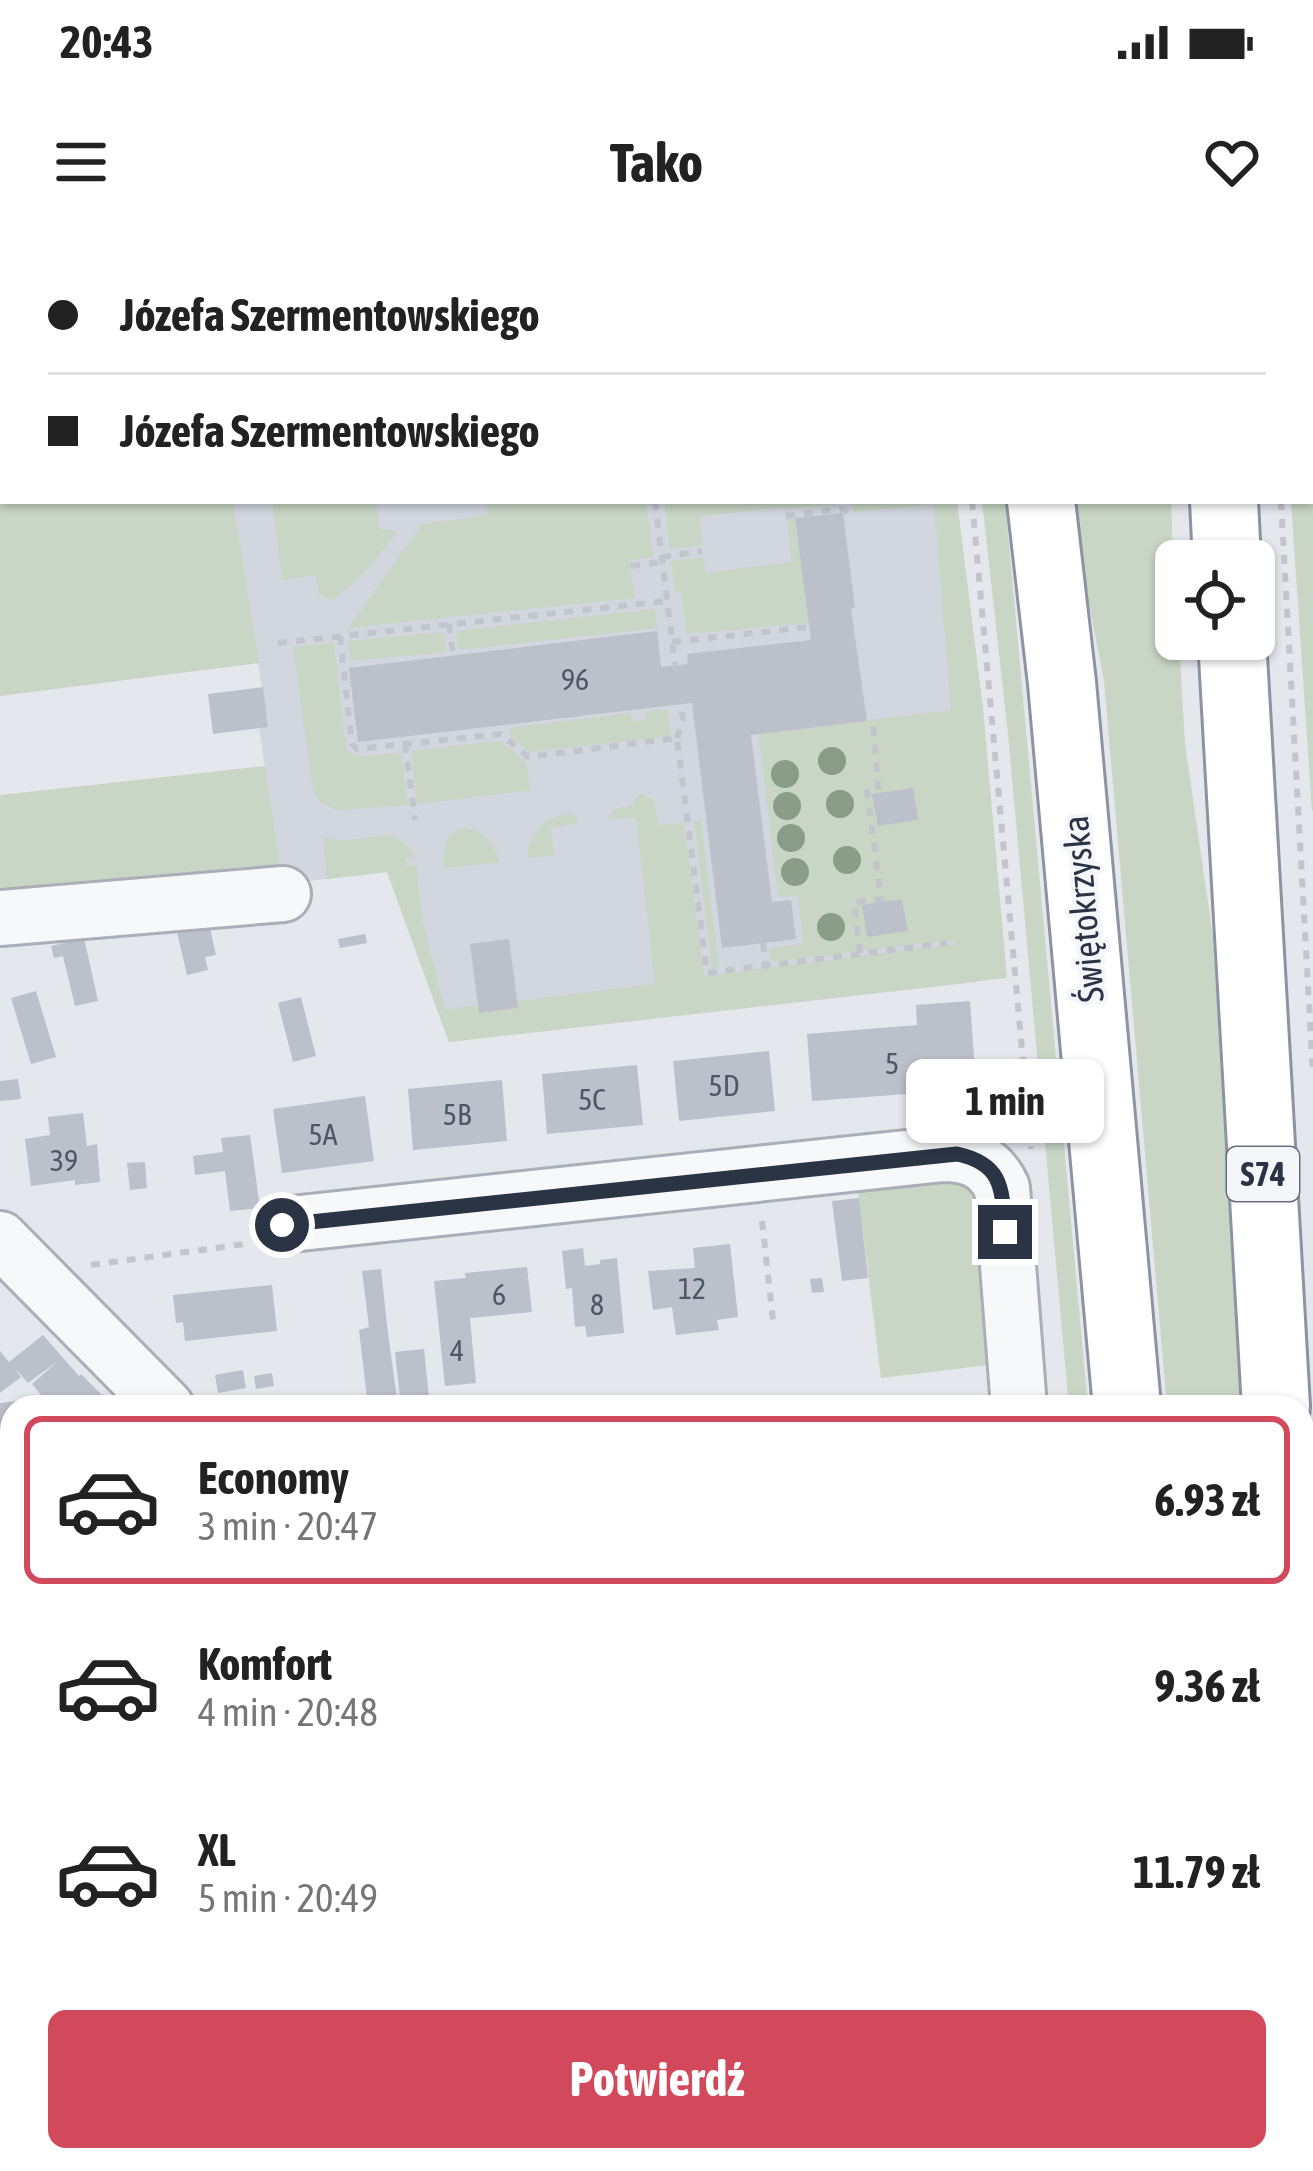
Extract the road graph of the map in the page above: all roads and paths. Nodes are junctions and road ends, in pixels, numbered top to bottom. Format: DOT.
graph roads {
  1 [pos="655,504"];
  2 [pos="972,504"];
  3 [pos="1041,504"];
  4 [pos="1224,504"];
  5 [pos="1281,504"];
  6 [pos="848,512"];
  7 [pos="786,516"];
  8 [pos="1226,540"];
  9 [pos="702,551"];
  10 [pos="662,559"];
  11 [pos="631,566"];
  12 [pos="667,601"];
  13 [pos="449,624"];
  14 [pos="809,627"];
  15 [pos="340,636"];
  16 [pos="673,642"];
  17 [pos="278,643"];
  18 [pos="453,655"];
  19 [pos="1233,660"];
  20 [pos="675,665"];
  21 [pos="681,704"];
  22 [pos="873,720"];
  23 [pos="677,738"];
  24 [pos="405,744"];
  25 [pos="1313,793"];
  26 [pos="1298,795"];
  27 [pos="415,820"];
  28 [pos="283,894"];
  29 [pos="0,919"];
  30 [pos="763,943"];
  31 [pos="947,943"];
  32 [pos="860,953"];
  33 [pos="766,965"];
  34 [pos="1017,997"];
  35 [pos="1313,1075"];
  36 [pos="757,1175"];
  37 [pos="282,1225"];
  38 [pos="0,1239"];
  39 [pos="86,1265"];
  40 [pos="773,1319"];
  41 [pos="154,1395"];
  42 [pos="1018,1395"];
  43 [pos="1127,1395"];
  44 [pos="1275,1395"];
  1 -- 10 [label="path"];
  2 -- 34 [label="path"];
  3 -- 43 [label="main road, Świętokrzyska"];
  4 -- 8 [label="main road"];
  5 -- 26 [label="path"];
  6 -- 7 [label="path"];
  9 -- 10 [label="path"];
  10 -- 11 [label="path"];
  10 -- 12 [label="path"];
  12 -- 13 [label="path"];
  12 -- 16 [label="path"];
  13 -- 15 [label="path"];
  13 -- 18 [label="path"];
  14 -- 16 [label="path"];
  15 -- 17 [label="path"];
  15 -- 24 [label="path"];
  16 -- 20 [label="path"];
  19 -- 44 [label="main road, S74"];
  21 -- 23 [label="path"];
  22 -- 32 [label="path"];
  23 -- 24 [label="path"];
  23 -- 33 [label="path"];
  24 -- 27 [label="path"];
  25 -- 26 [label="path"];
  26 -- 35 [label="path"];
  28 -- 29 [label="street"];
  30 -- 33 [label="path"];
  31 -- 32 [label="path"];
  32 -- 33 [label="path"];
  36 -- 37 [label="street"];
  36 -- 40 [label="path"];
  36 -- 42 [label="street"];
  37 -- 39 [label="path"];
  38 -- 41 [label="street"];
}
